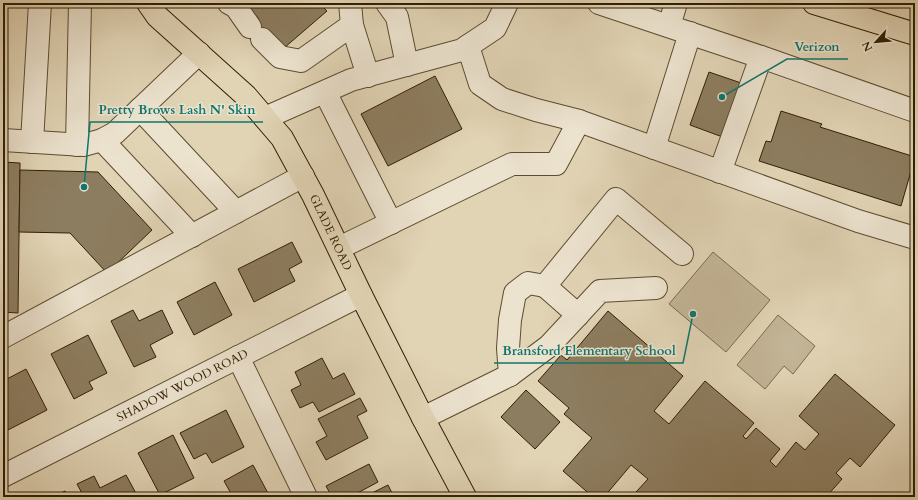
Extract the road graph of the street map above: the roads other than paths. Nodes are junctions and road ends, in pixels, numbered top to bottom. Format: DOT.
graph roads {
  1 [pos="40,3"];
  2 [pos="80,3"];
  3 [pos="148,3"];
  4 [pos="229,3"];
  5 [pos="350,3"];
  6 [pos="387,3"];
  7 [pos="506,3"];
  8 [pos="599,3"];
  9 [pos="676,3"];
  10 [pos="814,3"];
  11 [pos="352,25"];
  12 [pos="669,26"];
  13 [pos="690,33"];
  14 [pos="915,34"];
  15 [pos="468,46"];
  16 [pos="199,53"];
  17 [pos="761,57"];
  18 [pos="407,65"];
  19 [pos="368,76"];
  20 [pos="325,92"];
  21 [pos="140,109"];
  22 [pos="915,111"];
  23 [pos="265,118"];
  24 [pos="579,121"];
  25 [pos="3,140"];
  26 [pos="102,140"];
  27 [pos="32,142"];
  28 [pos="77,145"];
  29 [pos="654,148"];
  30 [pos="720,172"];
  31 [pos="303,176"];
  32 [pos="236,212"];
  33 [pos="391,223"];
  34 [pos="192,236"];
  35 [pos="915,238"];
  36 [pos="339,248"];
  37 [pos="682,254"];
  38 [pos="545,286"];
  39 [pos="656,288"];
  40 [pos="361,296"];
  41 [pos="578,315"];
  42 [pos="3,337"];
  43 [pos="238,357"];
  44 [pos="510,375"];
  45 [pos="423,418"];
  46 [pos="3,476"];
  47 [pos="306,497"];
  48 [pos="465,497"];
  1 -- 27 [label="street"];
  2 -- 28 [label="street"];
  3 -- 16 [label="main road, GLADE ROAD"];
  4 -- 11 [label="street"];
  5 -- 11 [label="street"];
  6 -- 18 [label="street"];
  7 -- 15 [label="street"];
  8 -- 12 [label="street"];
  9 -- 12 [label="street"];
  10 -- 14 [label="main road"];
  11 -- 19 [label="street"];
  12 -- 13 [label="street"];
  13 -- 17 [label="street"];
  13 -- 29 [label="street"];
  15 -- 18 [label="street"];
  15 -- 24 [label="street"];
  16 -- 21 [label="street"];
  16 -- 23 [label="main road, GLADE ROAD"];
  17 -- 22 [label="street"];
  17 -- 30 [label="street"];
  18 -- 19 [label="street"];
  19 -- 20 [label="street"];
  20 -- 23 [label="street"];
  20 -- 33 [label="street"];
  21 -- 26 [label="street"];
  21 -- 32 [label="street"];
  23 -- 31 [label="main road, GLADE ROAD"];
  24 -- 29 [label="street"];
  24 -- 33 [label="street"];
  25 -- 27 [label="street"];
  26 -- 28 [label="street"];
  26 -- 34 [label="street"];
  27 -- 28 [label="street"];
  29 -- 30 [label="street"];
  30 -- 35 [label="street"];
  31 -- 32 [label="street"];
  31 -- 36 [label="main road, GLADE ROAD"];
  32 -- 34 [label="street"];
  33 -- 36 [label="street"];
  34 -- 42 [label="street"];
  36 -- 40 [label="main road, GLADE ROAD"];
  37 -- 38 [label="street"];
  38 -- 41 [label="street"];
  38 -- 44 [label="street"];
  39 -- 41 [label="street"];
  40 -- 43 [label="street, SHADOW WOOD ROAD"];
  40 -- 45 [label="main road, GLADE ROAD"];
  41 -- 44 [label="street"];
  43 -- 46 [label="street, SHADOW WOOD ROAD"];
  43 -- 47 [label="street"];
  44 -- 45 [label="street"];
  45 -- 48 [label="main road, GLADE ROAD"];
}
